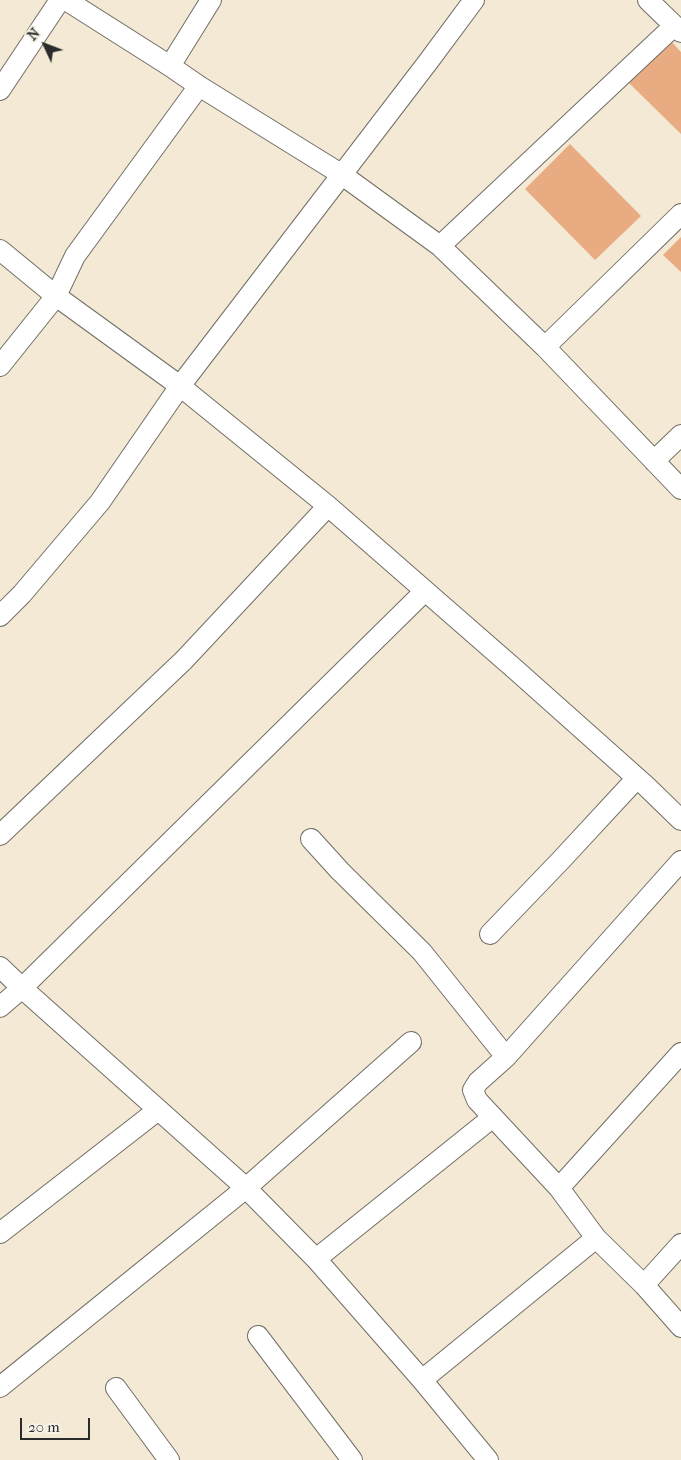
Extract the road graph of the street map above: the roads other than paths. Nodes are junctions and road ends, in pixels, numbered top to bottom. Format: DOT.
graph roads {
  1 [pos="60,0"];
  2 [pos="66,0"];
  3 [pos="211,0"];
  4 [pos="474,0"];
  5 [pos="648,0"];
  6 [pos="678,29"];
  7 [pos="170,66"];
  8 [pos="199,86"];
  9 [pos="0,90"];
  10 [pos="341,174"];
  11 [pos="681,214"];
  12 [pos="440,246"];
  13 [pos="0,250"];
  14 [pos="56,296"];
  15 [pos="545,347"];
  16 [pos="0,366"];
  17 [pos="180,386"];
  18 [pos="681,435"];
  19 [pos="654,461"];
  20 [pos="681,489"];
  21 [pos="328,506"];
  22 [pos="425,591"];
  23 [pos="0,616"];
  24 [pos="637,778"];
  25 [pos="681,820"];
  26 [pos="0,835"];
  27 [pos="311,839"];
  28 [pos="681,861"];
  29 [pos="490,934"];
  30 [pos="0,967"];
  31 [pos="22,988"];
  32 [pos="0,1007"];
  33 [pos="411,1042"];
  34 [pos="681,1053"];
  35 [pos="506,1057"];
  36 [pos="158,1110"];
  37 [pos="493,1116"];
  38 [pos="246,1188"];
  39 [pos="559,1188"];
  40 [pos="0,1233"];
  41 [pos="596,1238"];
  42 [pos="681,1244"];
  43 [pos="316,1260"];
  44 [pos="644,1285"];
  45 [pos="681,1326"];
  46 [pos="258,1336"];
  47 [pos="422,1380"];
  48 [pos="0,1387"];
  49 [pos="116,1388"];
  50 [pos="169,1460"];
  51 [pos="352,1460"];
  52 [pos="488,1460"];
  1 -- 9 [label="street"];
  2 -- 7 [label="street"];
  3 -- 7 [label="street"];
  4 -- 10 [label="street"];
  5 -- 6 [label="street"];
  6 -- 12 [label="street"];
  7 -- 8 [label="street"];
  8 -- 10 [label="street"];
  8 -- 14 [label="street"];
  10 -- 12 [label="street"];
  10 -- 17 [label="street"];
  11 -- 15 [label="street"];
  12 -- 15 [label="street"];
  13 -- 14 [label="street"];
  14 -- 16 [label="street"];
  14 -- 17 [label="street"];
  15 -- 19 [label="street"];
  17 -- 21 [label="street"];
  17 -- 23 [label="street"];
  18 -- 19 [label="street"];
  19 -- 20 [label="street"];
  21 -- 22 [label="street"];
  21 -- 26 [label="street"];
  22 -- 24 [label="street"];
  22 -- 31 [label="street"];
  24 -- 25 [label="street"];
  24 -- 29 [label="street"];
  27 -- 35 [label="street"];
  28 -- 35 [label="street"];
  30 -- 31 [label="street"];
  31 -- 32 [label="street"];
  31 -- 36 [label="street"];
  33 -- 38 [label="street"];
  34 -- 39 [label="street"];
  35 -- 37 [label="street"];
  36 -- 38 [label="street"];
  36 -- 40 [label="street"];
  37 -- 39 [label="street"];
  37 -- 43 [label="street"];
  38 -- 43 [label="street"];
  38 -- 48 [label="street"];
  39 -- 41 [label="street"];
  41 -- 44 [label="street"];
  41 -- 47 [label="street"];
  42 -- 44 [label="street"];
  43 -- 47 [label="street"];
  44 -- 45 [label="street"];
  46 -- 51 [label="street"];
  47 -- 52 [label="street"];
  49 -- 50 [label="street"];
}
